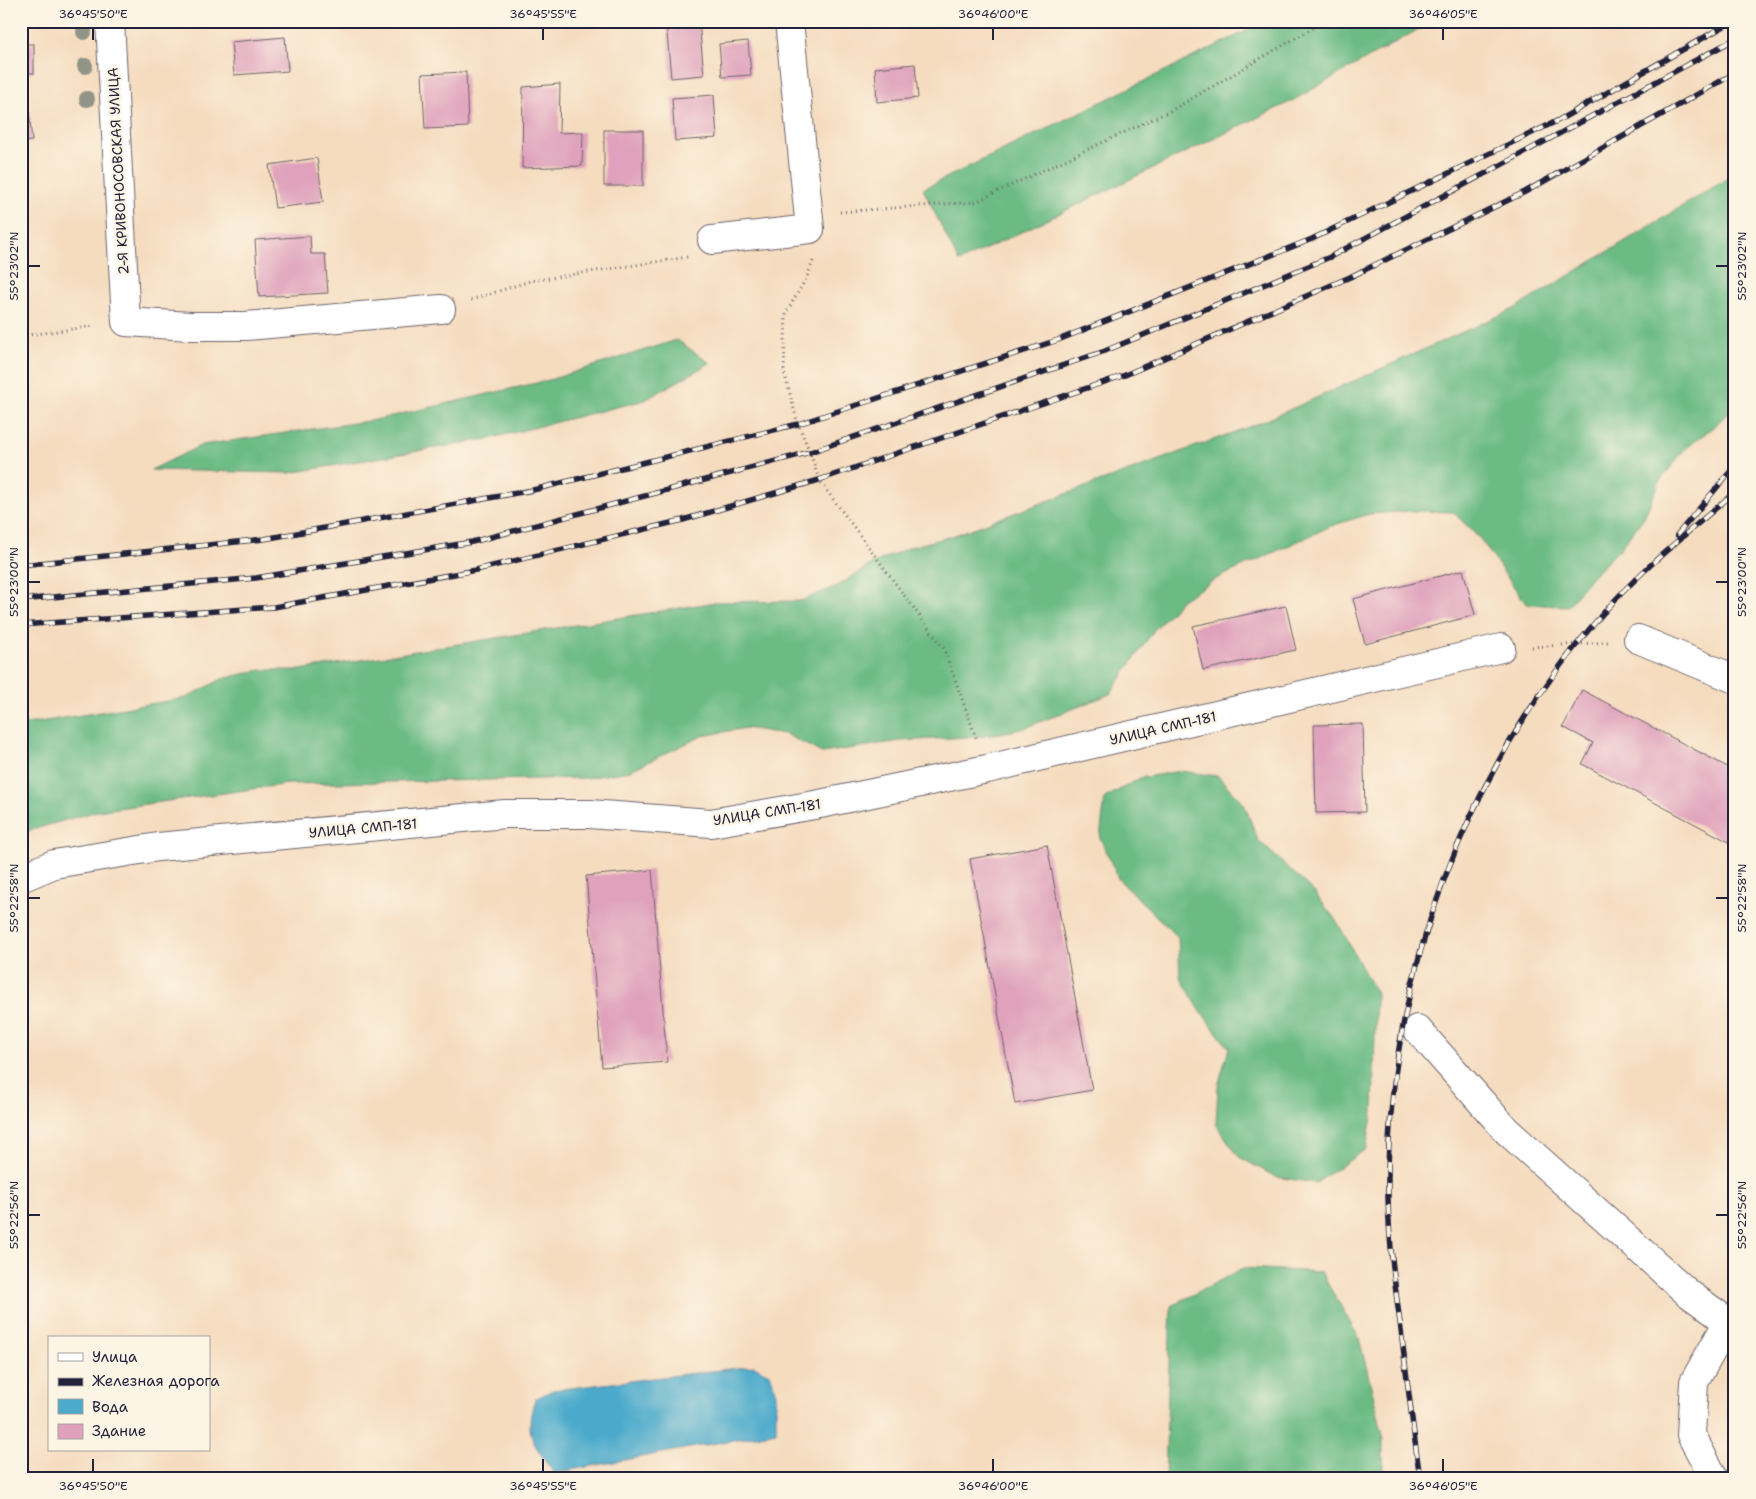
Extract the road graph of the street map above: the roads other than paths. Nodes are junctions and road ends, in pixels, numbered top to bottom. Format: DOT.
graph roads {
  1 [pos="110,21"];
  2 [pos="788,21"];
  3 [pos="712,240"];
  4 [pos="441,309"];
  5 [pos="1638,639"];
  6 [pos="1501,648"];
  7 [pos="1735,679"];
  8 [pos="21,878"];
  9 [pos="1417,1029"];
  10 [pos="1731,1325"];
  11 [pos="1714,1478"];
  1 -- 4 [label="street, 2-Я КРИВОНОСОВСКАЯ УЛИЦА"];
  2 -- 3 [label="street"];
  5 -- 7 [label="street"];
  6 -- 8 [label="street, УЛИЦА СМП-181"];
  9 -- 10 [label="street"];
  10 -- 11 [label="street"];
}
